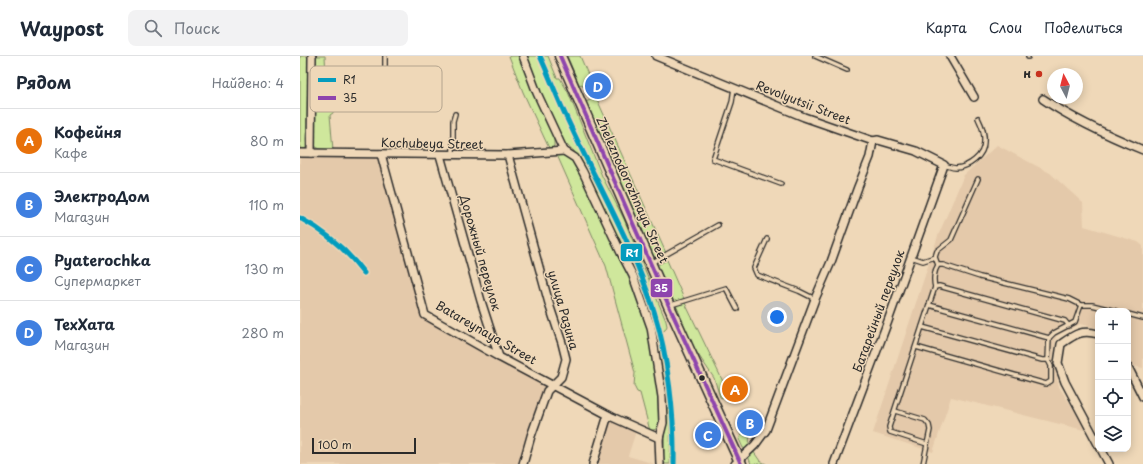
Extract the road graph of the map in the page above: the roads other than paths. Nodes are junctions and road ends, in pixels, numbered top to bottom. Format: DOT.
graph roads {
  1 [pos="312,56"];
  2 [pos="523,56"];
  3 [pos="560,56"];
  4 [pos="656,56"];
  5 [pos="815,56"];
  6 [pos="950,56"];
  7 [pos="312,66"];
  8 [pos="847,70"];
  9 [pos="734,88"];
  10 [pos="974,98"];
  11 [pos="1043,99"];
  12 [pos="311,112"];
  13 [pos="455,114"];
  14 [pos="978,118"];
  15 [pos="873,141"];
  16 [pos="1143,150"];
  17 [pos="564,151"];
  18 [pos="300,153"];
  19 [pos="311,153"];
  20 [pos="381,154"];
  21 [pos="440,155"];
  22 [pos="453,155"];
  23 [pos="508,155"];
  24 [pos="944,165"];
  25 [pos="978,179"];
  26 [pos="781,184"];
  27 [pos="718,225"];
  28 [pos="766,239"];
  29 [pos="911,257"];
  30 [pos="936,257"];
  31 [pos="650,264"];
  32 [pos="938,265"];
  33 [pos="935,287"];
  34 [pos="815,299"];
  35 [pos="929,305"];
  36 [pos="1081,305"];
  37 [pos="669,306"];
  38 [pos="1104,308"];
  39 [pos="737,309"];
  40 [pos="1131,315"];
  41 [pos="1143,318"];
  42 [pos="1069,326"];
  43 [pos="922,327"];
  44 [pos="1095,333"];
  45 [pos="1049,338"];
  46 [pos="916,347"];
  47 [pos="499,357"];
  48 [pos="1048,360"];
  49 [pos="1131,373"];
  50 [pos="553,386"];
  51 [pos="1143,397"];
  52 [pos="895,411"];
  53 [pos="608,415"];
  54 [pos="659,438"];
  55 [pos="1095,438"];
  56 [pos="927,444"];
  57 [pos="1103,452"];
  58 [pos="738,462"];
  59 [pos="523,464"];
  60 [pos="593,464"];
  61 [pos="660,464"];
  62 [pos="834,464"];
  63 [pos="923,464"];
  64 [pos="1109,464"];
  1 -- 7 [label="street"];
  2 -- 17 [label="street"];
  3 -- 31 [label="main road, Zheleznodorozhnaya Street"];
  4 -- 9 [label="street, Revolyutsii Street"];
  5 -- 8 [label="lane"];
  6 -- 10 [label="street"];
  9 -- 15 [label="street, Revolyutsii Street"];
  9 -- 26 [label="lane"];
  11 -- 16 [label="street"];
  12 -- 19 [label="street"];
  13 -- 22 [label="lane"];
  14 -- 24 [label="lane"];
  15 -- 24 [label="street, Revolyutsii Street"];
  15 -- 34 [label="street"];
  17 -- 23 [label="street, Kochubeya Street"];
  17 -- 54 [label="street"];
  18 -- 19 [label="street, Kochubeya Street"];
  19 -- 20 [label="street, Kochubeya Street"];
  20 -- 21 [label="street, Kochubeya Street"];
  20 -- 47 [label="street, Batareynaya Street"];
  21 -- 22 [label="street, Kochubeya Street"];
  21 -- 47 [label="street, Дорожный переулок"];
  22 -- 23 [label="street, Kochubeya Street"];
  23 -- 50 [label="street, улица Разина"];
  24 -- 29 [label="street, Батарейный переулок"];
  25 -- 30 [label="lane"];
  27 -- 31 [label="lane"];
  28 -- 34 [label="lane"];
  29 -- 30 [label="lane"];
  29 -- 62 [label="street, Батарейный переулок"];
  30 -- 32 [label="lane"];
  31 -- 37 [label="main road, Zheleznodorozhnaya Street"];
  32 -- 33 [label="lane"];
  32 -- 36 [label="lane"];
  33 -- 35 [label="lane"];
  33 -- 42 [label="lane"];
  34 -- 58 [label="street"];
  35 -- 43 [label="lane"];
  35 -- 45 [label="lane"];
  36 -- 38 [label="lane"];
  36 -- 42 [label="lane"];
  37 -- 39 [label="lane"];
  37 -- 58 [label="main road, Zheleznodorozhnaya Street"];
  40 -- 41 [label="lane"];
  42 -- 45 [label="lane"];
  43 -- 46 [label="lane"];
  43 -- 48 [label="lane"];
  44 -- 55 [label="street"];
  45 -- 48 [label="lane"];
  46 -- 48 [label="lane"];
  46 -- 52 [label="lane"];
  47 -- 50 [label="street, Batareynaya Street"];
  49 -- 51 [label="street"];
  50 -- 53 [label="street, Batareynaya Street"];
  50 -- 59 [label="street, улица Разина"];
  52 -- 56 [label="lane"];
  52 -- 56 [label="lane"];
  53 -- 54 [label="street, Batareynaya Street"];
  53 -- 60 [label="street"];
  54 -- 61 [label="street"];
  56 -- 63 [label="lane"];
  57 -- 64 [label="street"];
}
